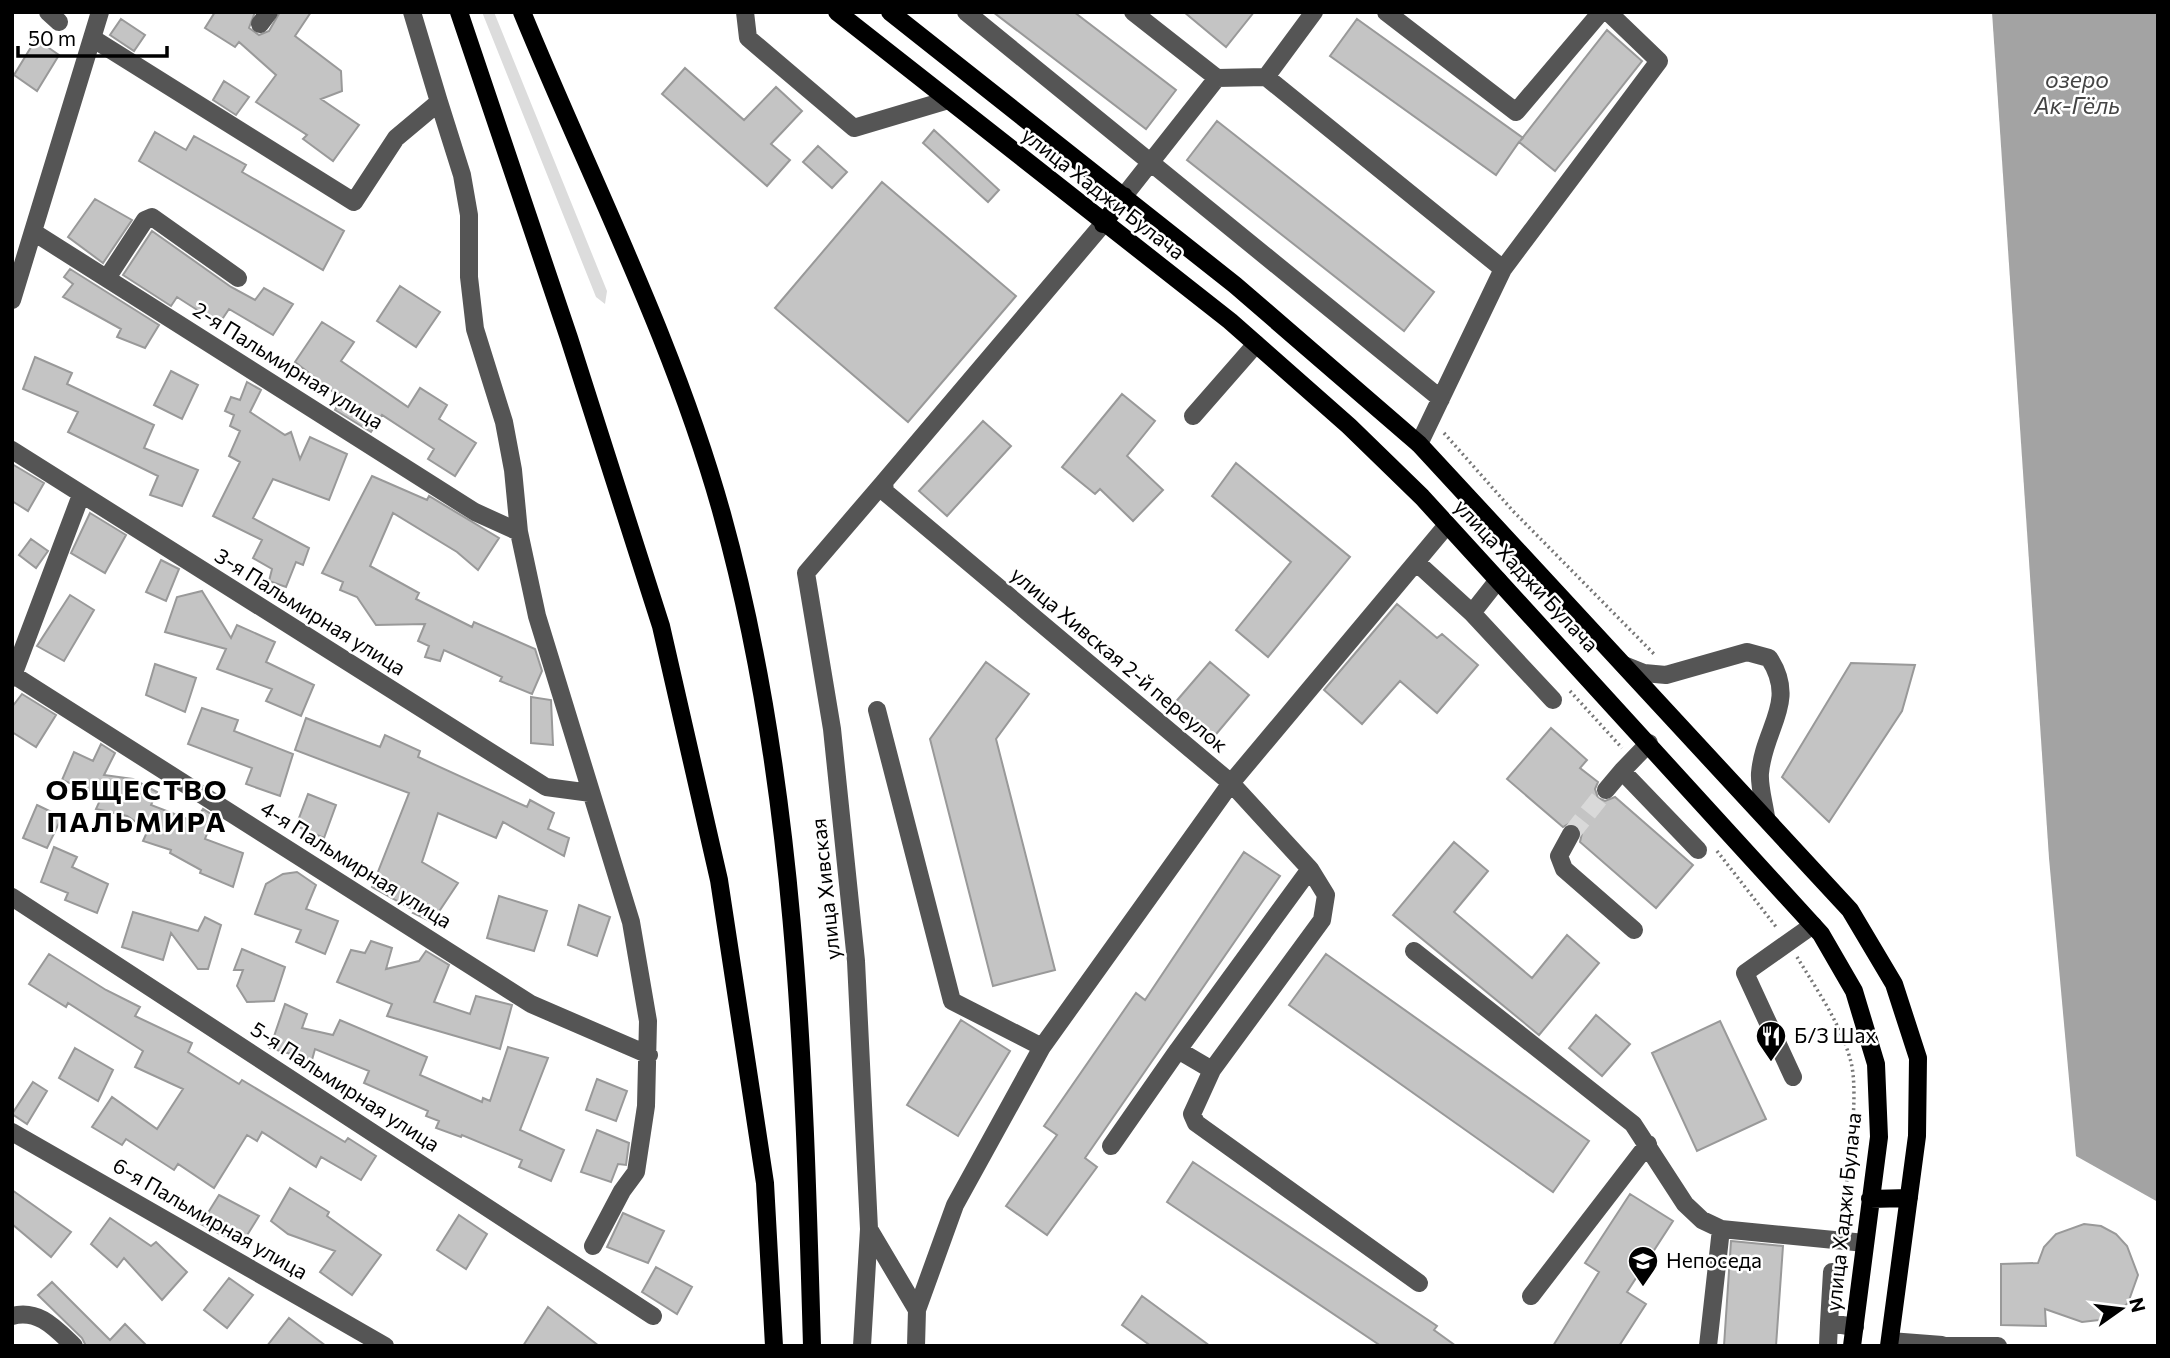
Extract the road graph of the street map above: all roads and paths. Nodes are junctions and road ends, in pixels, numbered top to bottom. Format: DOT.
graph roads {
  1 [pos="100,12"];
  2 [pos="412,12"];
  3 [pos="459,12"];
  4 [pos="522,12"];
  5 [pos="745,12"];
  6 [pos="837,12"];
  7 [pos="890,12"];
  8 [pos="966,12"];
  9 [pos="1314,12"];
  10 [pos="1386,12"];
  11 [pos="1601,12"];
  12 [pos="1608,12"];
  13 [pos="1137,13"];
  14 [pos="92,38"];
  15 [pos="1266,77"];
  16 [pos="1217,78"];
  17 [pos="948,100"];
  18 [pos="439,102"];
  19 [pos="1151,161"];
  20 [pos="1124,196"];
  21 [pos="1103,224"];
  22 [pos="35,233"];
  23 [pos="1503,269"];
  24 [pos="107,278"];
  25 [pos="238,278"];
  26 [pos="12,300"];
  27 [pos="1256,344"];
  28 [pos="1440,399"];
  29 [pos="1192,416"];
  30 [pos="1431,419"];
  31 [pos="1419,444"];
  32 [pos="12,450"];
  33 [pos="886,490"];
  34 [pos="81,495"];
  35 [pos="1447,525"];
  36 [pos="519,532"];
  37 [pos="1416,562"];
  38 [pos="1498,580"];
  39 [pos="1472,613"];
  40 [pos="1624,665"];
  41 [pos="1672,674"];
  42 [pos="13,675"];
  43 [pos="1569,690"];
  44 [pos="1553,700"];
  45 [pos="877,710"];
  46 [pos="1649,743"];
  47 [pos="1628,766"];
  48 [pos="1231,783"];
  49 [pos="1606,790"];
  50 [pos="591,793"];
  51 [pos="1766,817"];
  52 [pos="1571,834"];
  53 [pos="1707,850"];
  54 [pos="1310,869"];
  55 [pos="12,897"];
  56 [pos="1813,925"];
  57 [pos="1634,930"];
  58 [pos="1789,942"];
  59 [pos="1414,951"];
  60 [pos="1042,1047"];
  61 [pos="1178,1049"];
  62 [pos="649,1055"];
  63 [pos="1212,1070"];
  64 [pos="1793,1077"];
  65 [pos="12,1132"];
  66 [pos="1648,1144"];
  67 [pos="1111,1146"];
  68 [pos="1909,1198"];
  69 [pos="1870,1199"];
  70 [pos="869,1229"];
  71 [pos="1721,1229"];
  72 [pos="1841,1241"];
  73 [pos="1865,1243"];
  74 [pos="593,1246"];
  75 [pos="1832,1272"];
  76 [pos="1419,1283"];
  77 [pos="1531,1296"];
  78 [pos="917,1310"];
  79 [pos="19,1314"];
  80 [pos="653,1316"];
  81 [pos="1829,1323"];
  82 [pos="1855,1327"];
  83 [pos="1889,1343"];
  84 [pos="1942,1345"];
  85 [pos="74,1346"];
  86 [pos="385,1346"];
  87 [pos="774,1346"];
  88 [pos="812,1346"];
  89 [pos="862,1346"];
  90 [pos="916,1346"];
  91 [pos="1708,1346"];
  92 [pos="1828,1346"];
  93 [pos="1852,1346"];
  94 [pos="1998,1346"];
  1 -- 14 [label="street"];
  2 -- 18 [label="street"];
  3 -- 87 [label="main road"];
  4 -- 88 [label="main road"];
  5 -- 17 [label="street"];
  6 -- 17 [label="main road, улица Хаджи Булача"];
  7 -- 20 [label="main road, улица Хаджи Булача"];
  8 -- 19 [label="street"];
  9 -- 15 [label="street"];
  10 -- 11 [label="street"];
  12 -- 23 [label="street"];
  13 -- 16 [label="street"];
  14 -- 18 [label="street"];
  14 -- 22 [label="street"];
  15 -- 16 [label="street"];
  15 -- 23 [label="street"];
  16 -- 19 [label="street"];
  17 -- 21 [label="main road, улица Хаджи Булача"];
  18 -- 36 [label="street"];
  19 -- 20 [label="street"];
  19 -- 28 [label="street"];
  20 -- 21 [label="main road"];
  20 -- 31 [label="main road, улица Хаджи Булача"];
  21 -- 27 [label="main road, улица Хаджи Булача"];
  21 -- 33 [label="street"];
  22 -- 24 [label="street, 2-я Пальмирная улица"];
  22 -- 26 [label="street"];
  23 -- 28 [label="street"];
  24 -- 25 [label="street"];
  24 -- 36 [label="street, 2-я Пальмирная улица"];
  27 -- 29 [label="street"];
  27 -- 35 [label="main road, улица Хаджи Булача"];
  28 -- 30 [label="street"];
  30 -- 31 [label="street"];
  30 -- 41 [label="path"];
  31 -- 40 [label="main road, улица Хаджи Булача"];
  32 -- 34 [label="street, 3-я Пальмирная улица"];
  33 -- 48 [label="street, улица Хивская 2-й переулок"];
  33 -- 70 [label="street, улица Хивская"];
  34 -- 42 [label="street"];
  34 -- 50 [label="street, 3-я Пальмирная улица"];
  35 -- 37 [label="street"];
  35 -- 38 [label="main road, улица Хаджи Булача"];
  36 -- 50 [label="street"];
  37 -- 39 [label="street"];
  37 -- 48 [label="street"];
  38 -- 39 [label="street"];
  38 -- 46 [label="main road, улица Хаджи Булача"];
  39 -- 44 [label="street"];
  40 -- 41 [label="street"];
  40 -- 51 [label="main road, улица Хаджи Булача"];
  41 -- 51 [label="street"];
  42 -- 62 [label="street, 4-я Пальмирная улица"];
  43 -- 47 [label="path"];
  45 -- 60 [label="street"];
  46 -- 47 [label="street"];
  46 -- 56 [label="main road, улица Хаджи Булача"];
  47 -- 49 [label="street"];
  47 -- 53 [label="street"];
  48 -- 54 [label="street, улица Хивская 2-й переулок"];
  48 -- 60 [label="street"];
  50 -- 62 [label="street"];
  51 -- 68 [label="main road, улица Хаджи Булача"];
  52 -- 57 [label="street"];
  53 -- 58 [label="path"];
  54 -- 61 [label="street"];
  54 -- 63 [label="street, улица Хивская 2-й переулок"];
  55 -- 80 [label="street, 5-я Пальмирная улица"];
  56 -- 58 [label="street"];
  56 -- 69 [label="main road, улица Хаджи Булача"];
  58 -- 64 [label="street"];
  58 -- 72 [label="path"];
  59 -- 66 [label="street"];
  60 -- 78 [label="street"];
  61 -- 63 [label="street"];
  61 -- 67 [label="street"];
  62 -- 74 [label="street"];
  63 -- 76 [label="street, улица Хивская 2-й переулок"];
  65 -- 86 [label="street, 6-я Пальмирная улица"];
  66 -- 71 [label="street"];
  66 -- 77 [label="street"];
  68 -- 69 [label="main road"];
  68 -- 83 [label="main road, улица Хаджи Булача"];
  69 -- 73 [label="main road, улица Хаджи Булача"];
  70 -- 78 [label="street, улица Хивская"];
  70 -- 89 [label="street"];
  71 -- 72 [label="street"];
  71 -- 91 [label="street"];
  72 -- 73 [label="street"];
  73 -- 82 [label="main road, улица Хаджи Булача"];
  75 -- 81 [label="street"];
  78 -- 90 [label="street"];
  79 -- 85 [label="street"];
  81 -- 82 [label="street"];
  81 -- 92 [label="street"];
  82 -- 93 [label="main road, улица Хаджи Булача"];
  83 -- 84 [label="street"];
  84 -- 94 [label="street"];
}
